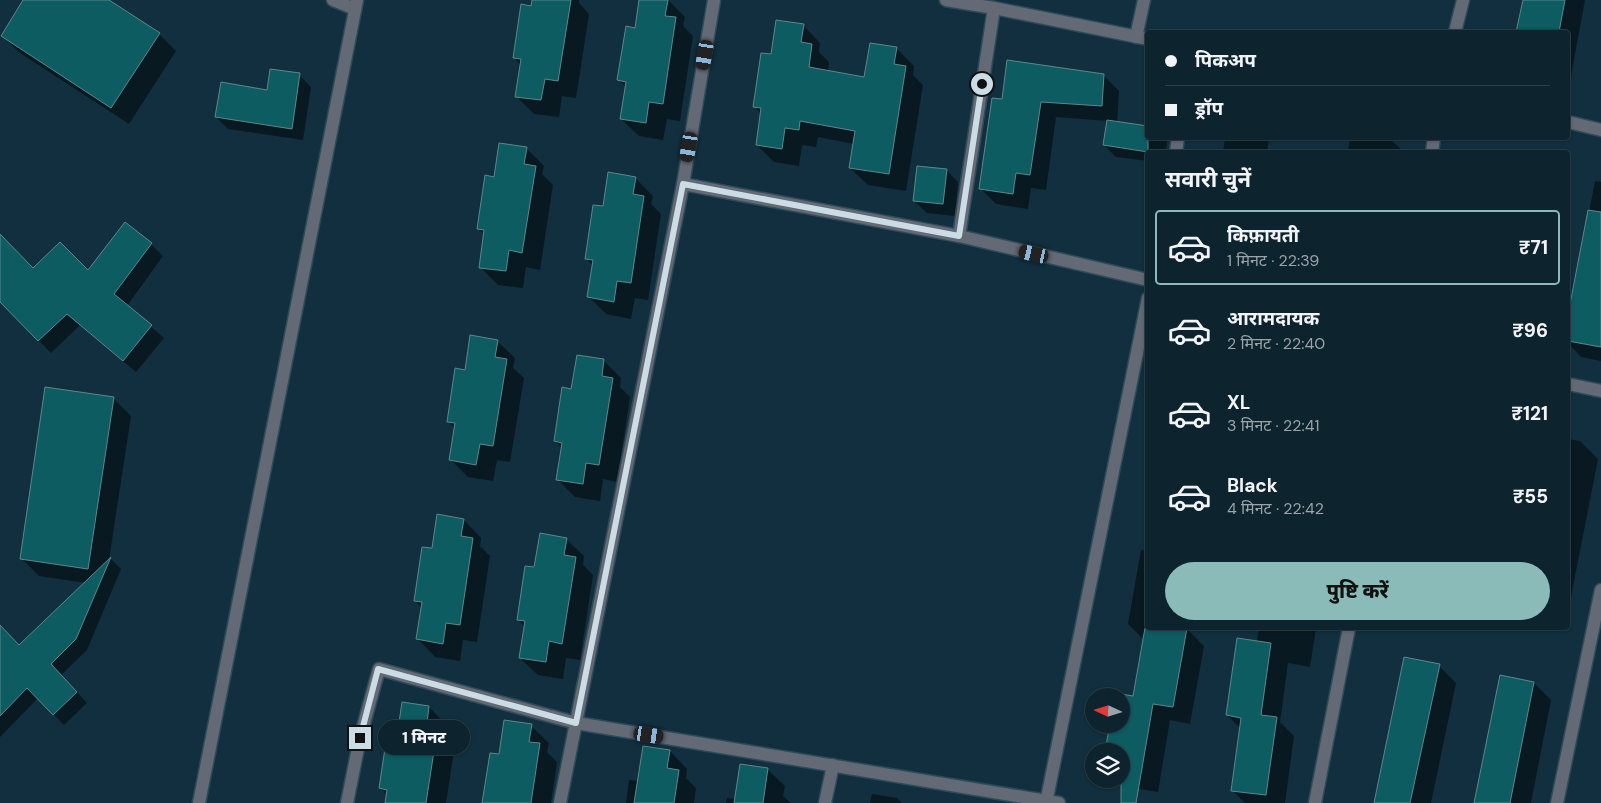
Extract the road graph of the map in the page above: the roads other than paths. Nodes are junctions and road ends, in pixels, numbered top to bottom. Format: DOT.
graph roads {
  1 [pos="333,0"];
  2 [pos="714,0"];
  3 [pos="946,0"];
  4 [pos="1144,0"];
  5 [pos="1462,0"];
  6 [pos="356,4"];
  7 [pos="994,8"];
  8 [pos="1455,30"];
  9 [pos="1142,38"];
  10 [pos="1570,122"];
  11 [pos="1601,130"];
  12 [pos="683,184"];
  13 [pos="959,236"];
  14 [pos="1145,279"];
  15 [pos="1145,314"];
  16 [pos="1570,384"];
  17 [pos="1601,391"];
  18 [pos="1601,590"];
  19 [pos="1349,630"];
  20 [pos="576,723"];
  21 [pos="833,765"];
  22 [pos="1051,802"];
  23 [pos="199,803"];
  24 [pos="347,803"];
  25 [pos="560,803"];
  26 [pos="825,803"];
  27 [pos="1315,803"];
  28 [pos="1557,803"];
  1 -- 6 [label="street"];
  2 -- 12 [label="street"];
  3 -- 7 [label="street"];
  4 -- 9 [label="street"];
  5 -- 8 [label="street"];
  6 -- 23 [label="street"];
  7 -- 9 [label="street"];
  7 -- 13 [label="street"];
  10 -- 11 [label="street"];
  12 -- 13 [label="street"];
  12 -- 20 [label="street"];
  13 -- 14 [label="street"];
  15 -- 22 [label="street"];
  16 -- 17 [label="street"];
  18 -- 28 [label="street"];
  19 -- 27 [label="street"];
  20 -- 21 [label="street"];
  20 -- 24 [label="street"];
  20 -- 25 [label="street"];
  21 -- 22 [label="street"];
  21 -- 26 [label="street"];
}
